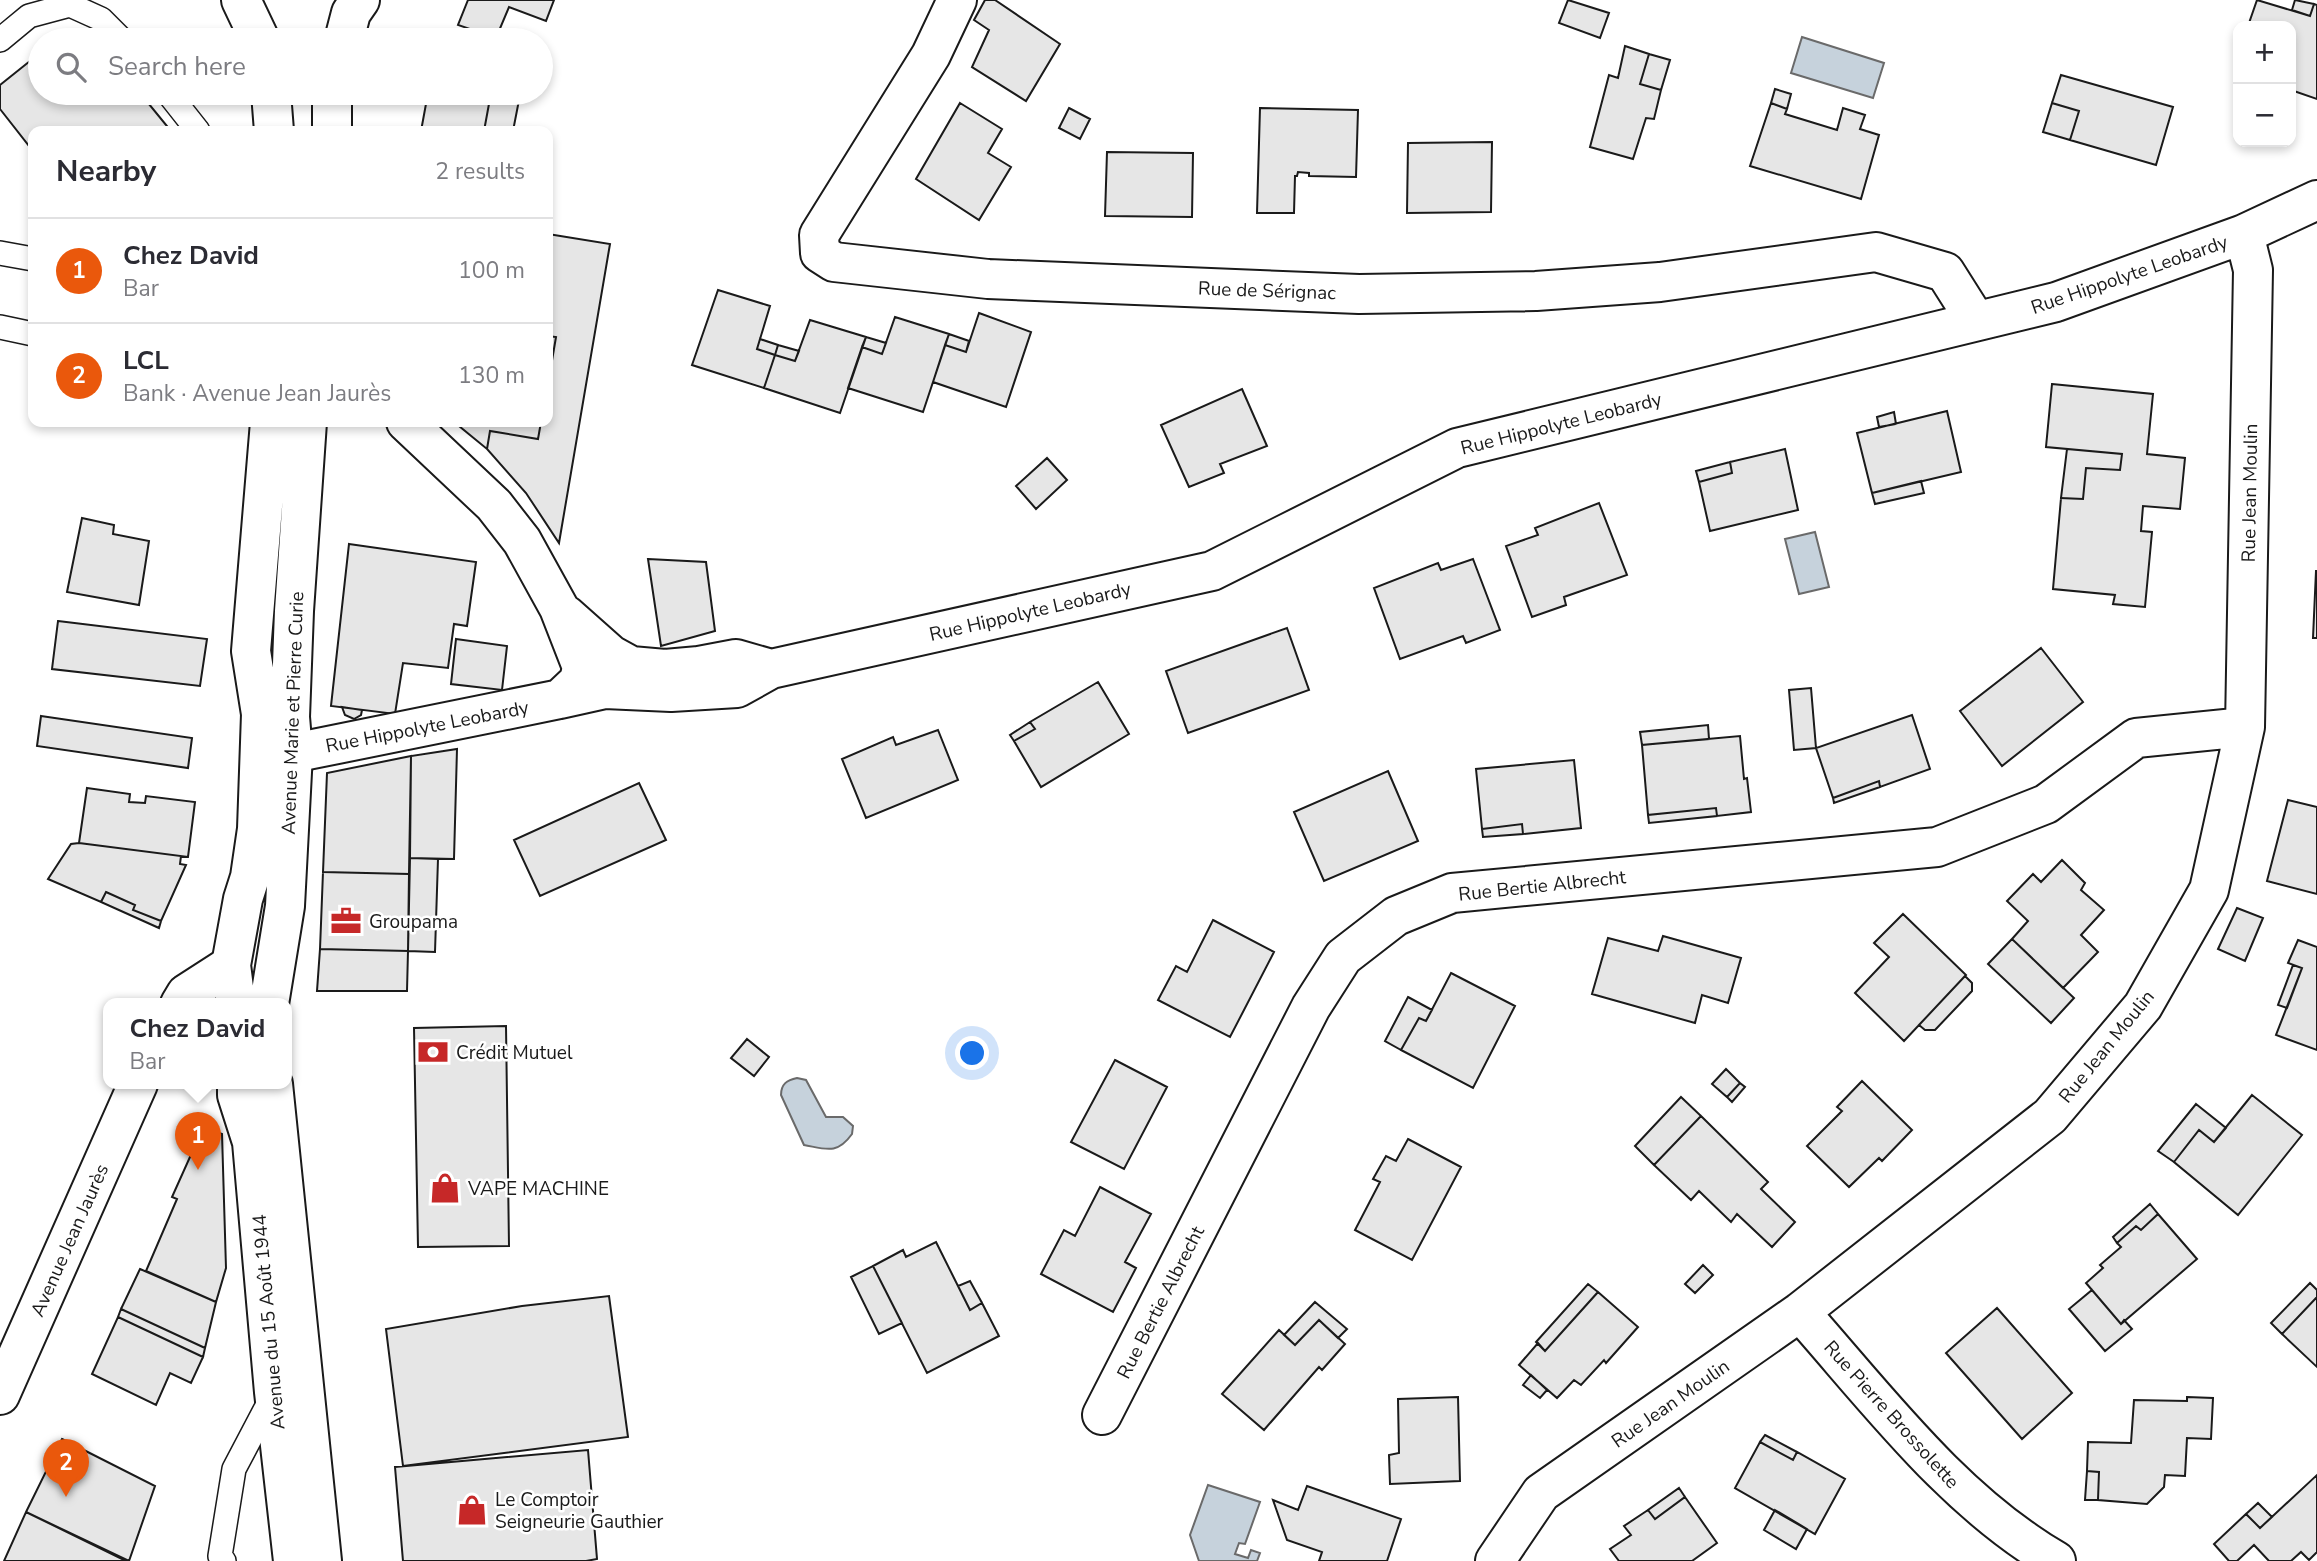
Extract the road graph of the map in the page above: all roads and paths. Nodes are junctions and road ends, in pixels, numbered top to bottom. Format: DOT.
graph roads {
  1 [pos="241,0"];
  2 [pos="360,0"];
  3 [pos="957,0"];
  4 [pos="110,28"];
  5 [pos="254,28"];
  6 [pos="347,28"];
  7 [pos="0,40"];
  8 [pos="177,105"];
  9 [pos="272,105"];
  10 [pos="332,105"];
  11 [pos="194,126"];
  12 [pos="274,126"];
  13 [pos="332,126"];
  14 [pos="2317,200"];
  15 [pos="2244,234"];
  16 [pos="0,253"];
  17 [pos="28,258"];
  18 [pos="1976,321"];
  19 [pos="0,327"];
  20 [pos="28,333"];
  21 [pos="270,427"];
  22 [pos="307,427"];
  23 [pos="411,427"];
  24 [pos="559,608"];
  25 [pos="771,669"];
  26 [pos="560,699"];
  27 [pos="2245,727"];
  28 [pos="293,753"];
  29 [pos="231,965"];
  30 [pos="184,998"];
  31 [pos="235,998"];
  32 [pos="270,998"];
  33 [pos="136,1089"];
  34 [pos="237,1089"];
  35 [pos="274,1089"];
  36 [pos="1800,1312"];
  37 [pos="274,1392"];
  38 [pos="0,1395"];
  39 [pos="1102,1415"];
  40 [pos="224,1561"];
  41 [pos="293,1561"];
  42 [pos="322,1561"];
  43 [pos="1495,1561"];
  44 [pos="2056,1561"];
  1 -- 5 [label="street"];
  2 -- 6 [label="street"];
  3 -- 18 [label="street, Rue de Sérignac"];
  4 -- 7 [label="lane"];
  8 -- 11 [label="lane"];
  9 -- 12 [label="street"];
  10 -- 13 [label="street"];
  14 -- 15 [label="street, Rue Hippolyte Leobardy"];
  15 -- 18 [label="street, Rue Hippolyte Leobardy"];
  15 -- 27 [label="street, Rue Jean Moulin"];
  16 -- 17 [label="lane"];
  18 -- 25 [label="street, Rue Hippolyte Leobardy"];
  19 -- 20 [label="lane"];
  21 -- 29 [label="street, Avenue Marie et Pierre Curie"];
  22 -- 28 [label="street, Avenue Marie et Pierre Curie"];
  23 -- 24 [label="street, Rue Hippolyte Leobardy"];
  24 -- 25 [label="street, Rue Hippolyte Leobardy"];
  24 -- 26 [label="street, Rue Hippolyte Leobardy"];
  25 -- 26 [label="street, Rue Hippolyte Leobardy"];
  26 -- 28 [label="street, Rue Hippolyte Leobardy"];
  27 -- 36 [label="street, Rue Jean Moulin"];
  27 -- 39 [label="street, Rue Bertie Albrecht"];
  28 -- 32 [label="street, Avenue Marie et Pierre Curie"];
  29 -- 30 [label="street"];
  29 -- 31 [label="street, Avenue Marie et Pierre Curie"];
  33 -- 38 [label="street, Avenue Jean Jaurès"];
  34 -- 37 [label="street, Avenue du 15 Août 1944"];
  35 -- 42 [label="street, Avenue du 15 Août 1944"];
  36 -- 43 [label="street, Rue Jean Moulin"];
  36 -- 44 [label="street, Rue Pierre Brossolette"];
  37 -- 40 [label="lane"];
  37 -- 41 [label="street, Avenue du 15 Août 1944"];
}
